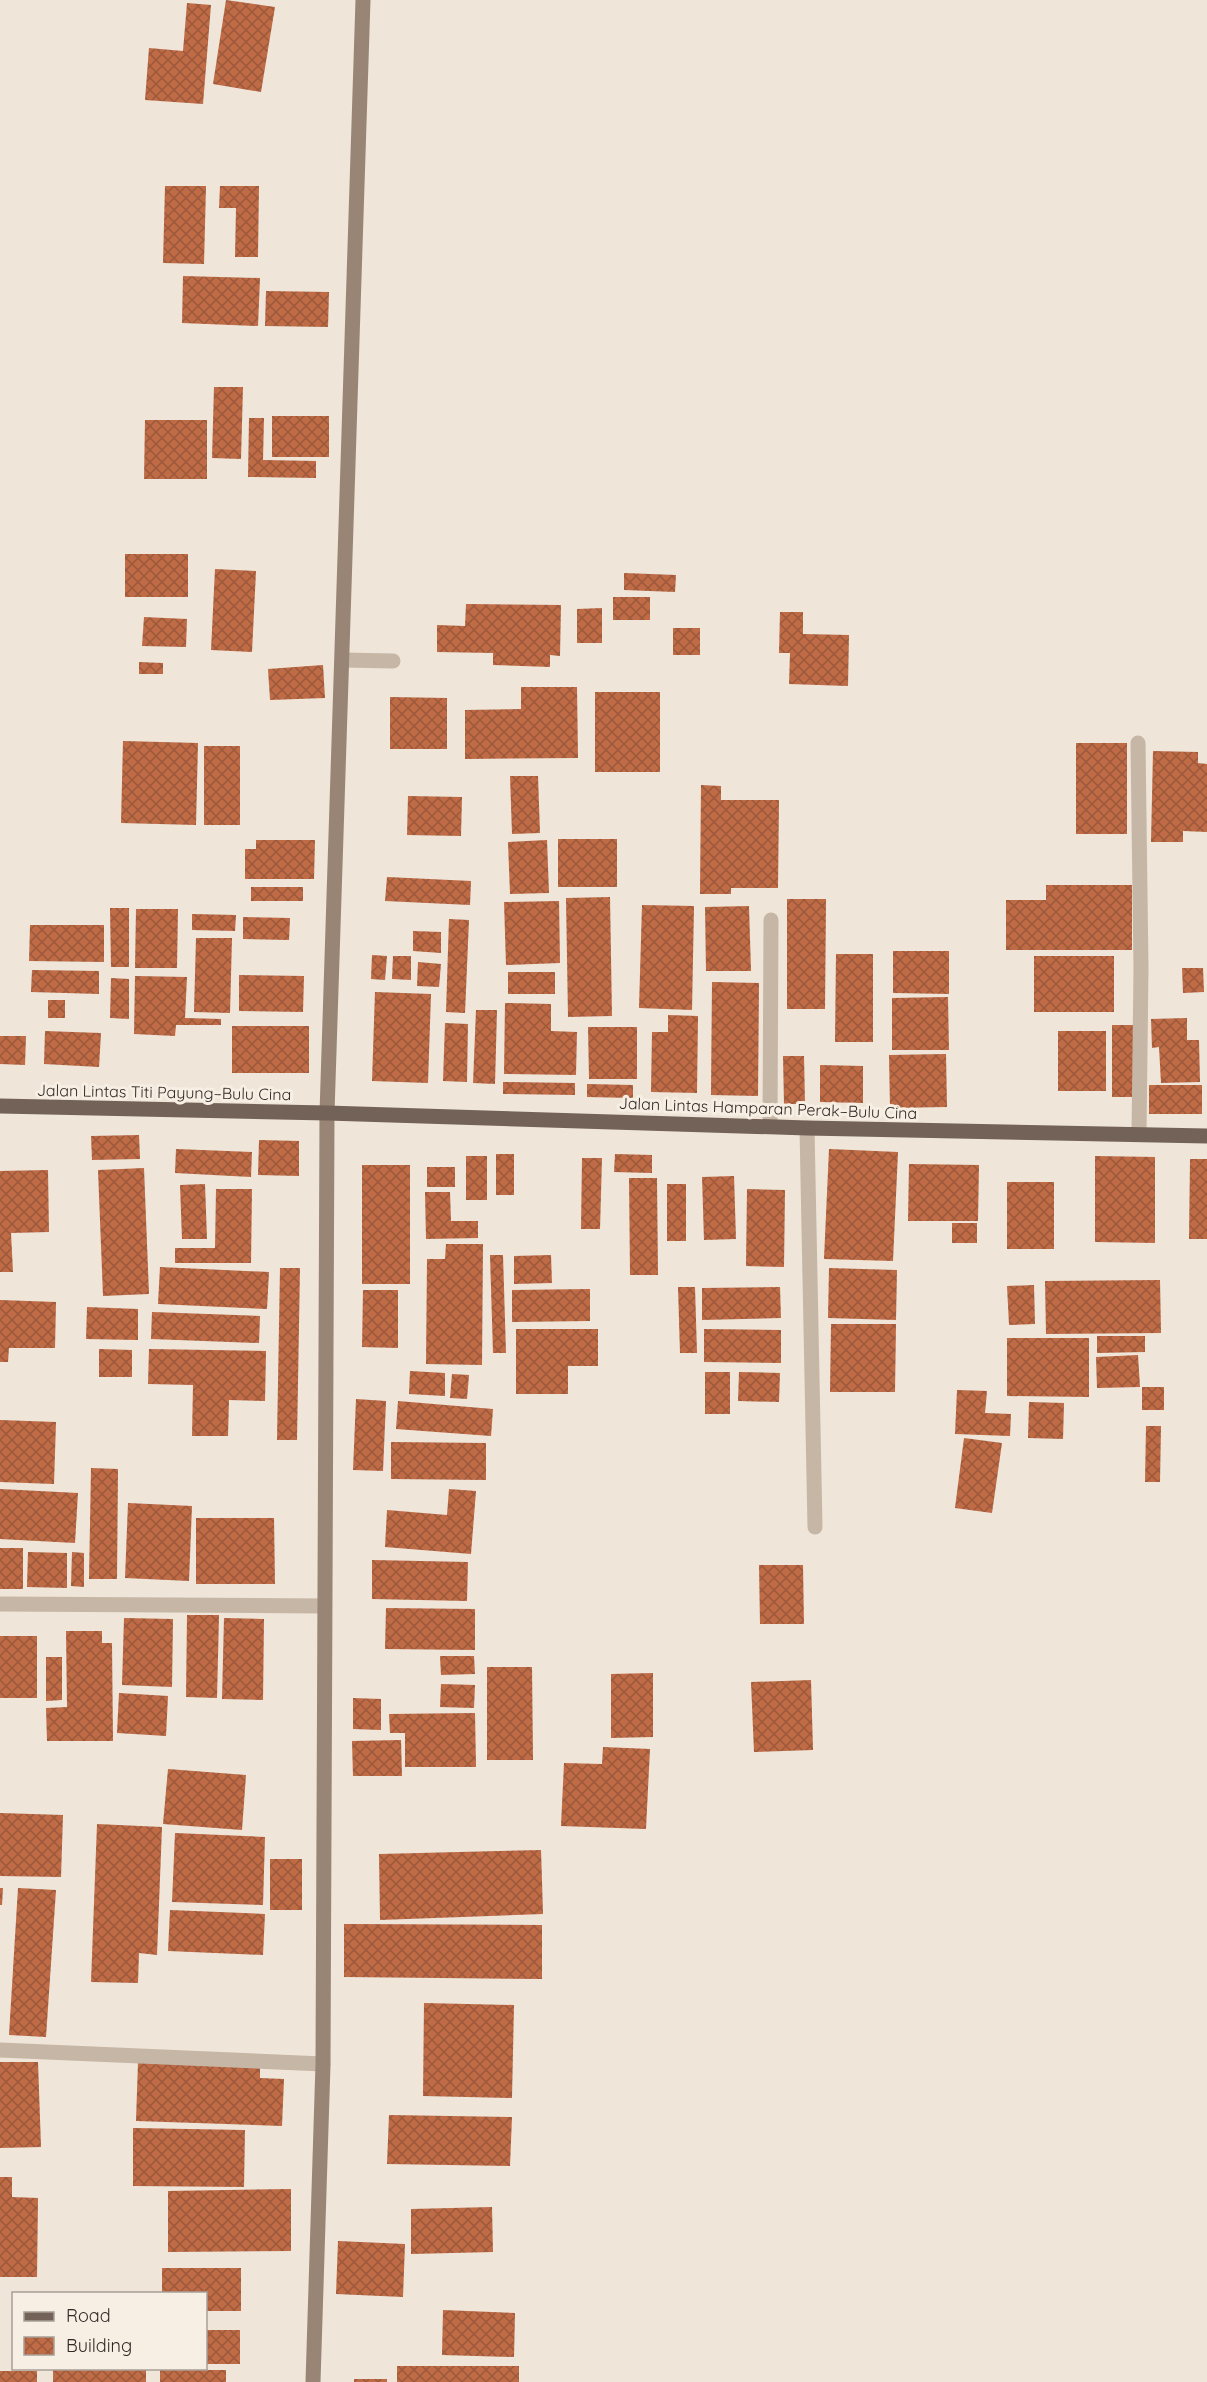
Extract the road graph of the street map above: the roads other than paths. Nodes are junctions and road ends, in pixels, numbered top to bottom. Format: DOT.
graph roads {
  1 [pos="363,0"];
  2 [pos="343,660"];
  3 [pos="393,661"];
  4 [pos="1138,743"];
  5 [pos="771,920"];
  6 [pos="0,1106"];
  7 [pos="327,1113"];
  8 [pos="770,1126"];
  9 [pos="807,1128"];
  10 [pos="1139,1134"];
  11 [pos="1207,1136"];
  12 [pos="814,1527"];
  13 [pos="0,1604"];
  14 [pos="323,1606"];
  15 [pos="0,2050"];
  16 [pos="323,2064"];
  17 [pos="313,2382"];
  1 -- 2 [label="street"];
  2 -- 3 [label="street"];
  2 -- 7 [label="street"];
  4 -- 10 [label="street"];
  5 -- 8 [label="street"];
  6 -- 7 [label="main road, Jalan Lintas Titi Payung–Bulu Cina"];
  7 -- 8 [label="main road, Jalan Lintas Hamparan Perak–Bulu Cina"];
  7 -- 14 [label="street"];
  8 -- 9 [label="main road, Jalan Lintas Hamparan Perak–Bulu Cina"];
  9 -- 10 [label="main road, Jalan Lintas Hamparan Perak–Bulu Cina"];
  9 -- 12 [label="street"];
  10 -- 11 [label="main road, Jalan Lintas Hamparan Perak–Bulu Cina"];
  13 -- 14 [label="street"];
  14 -- 16 [label="street"];
  15 -- 16 [label="street"];
  16 -- 17 [label="street"];
}
